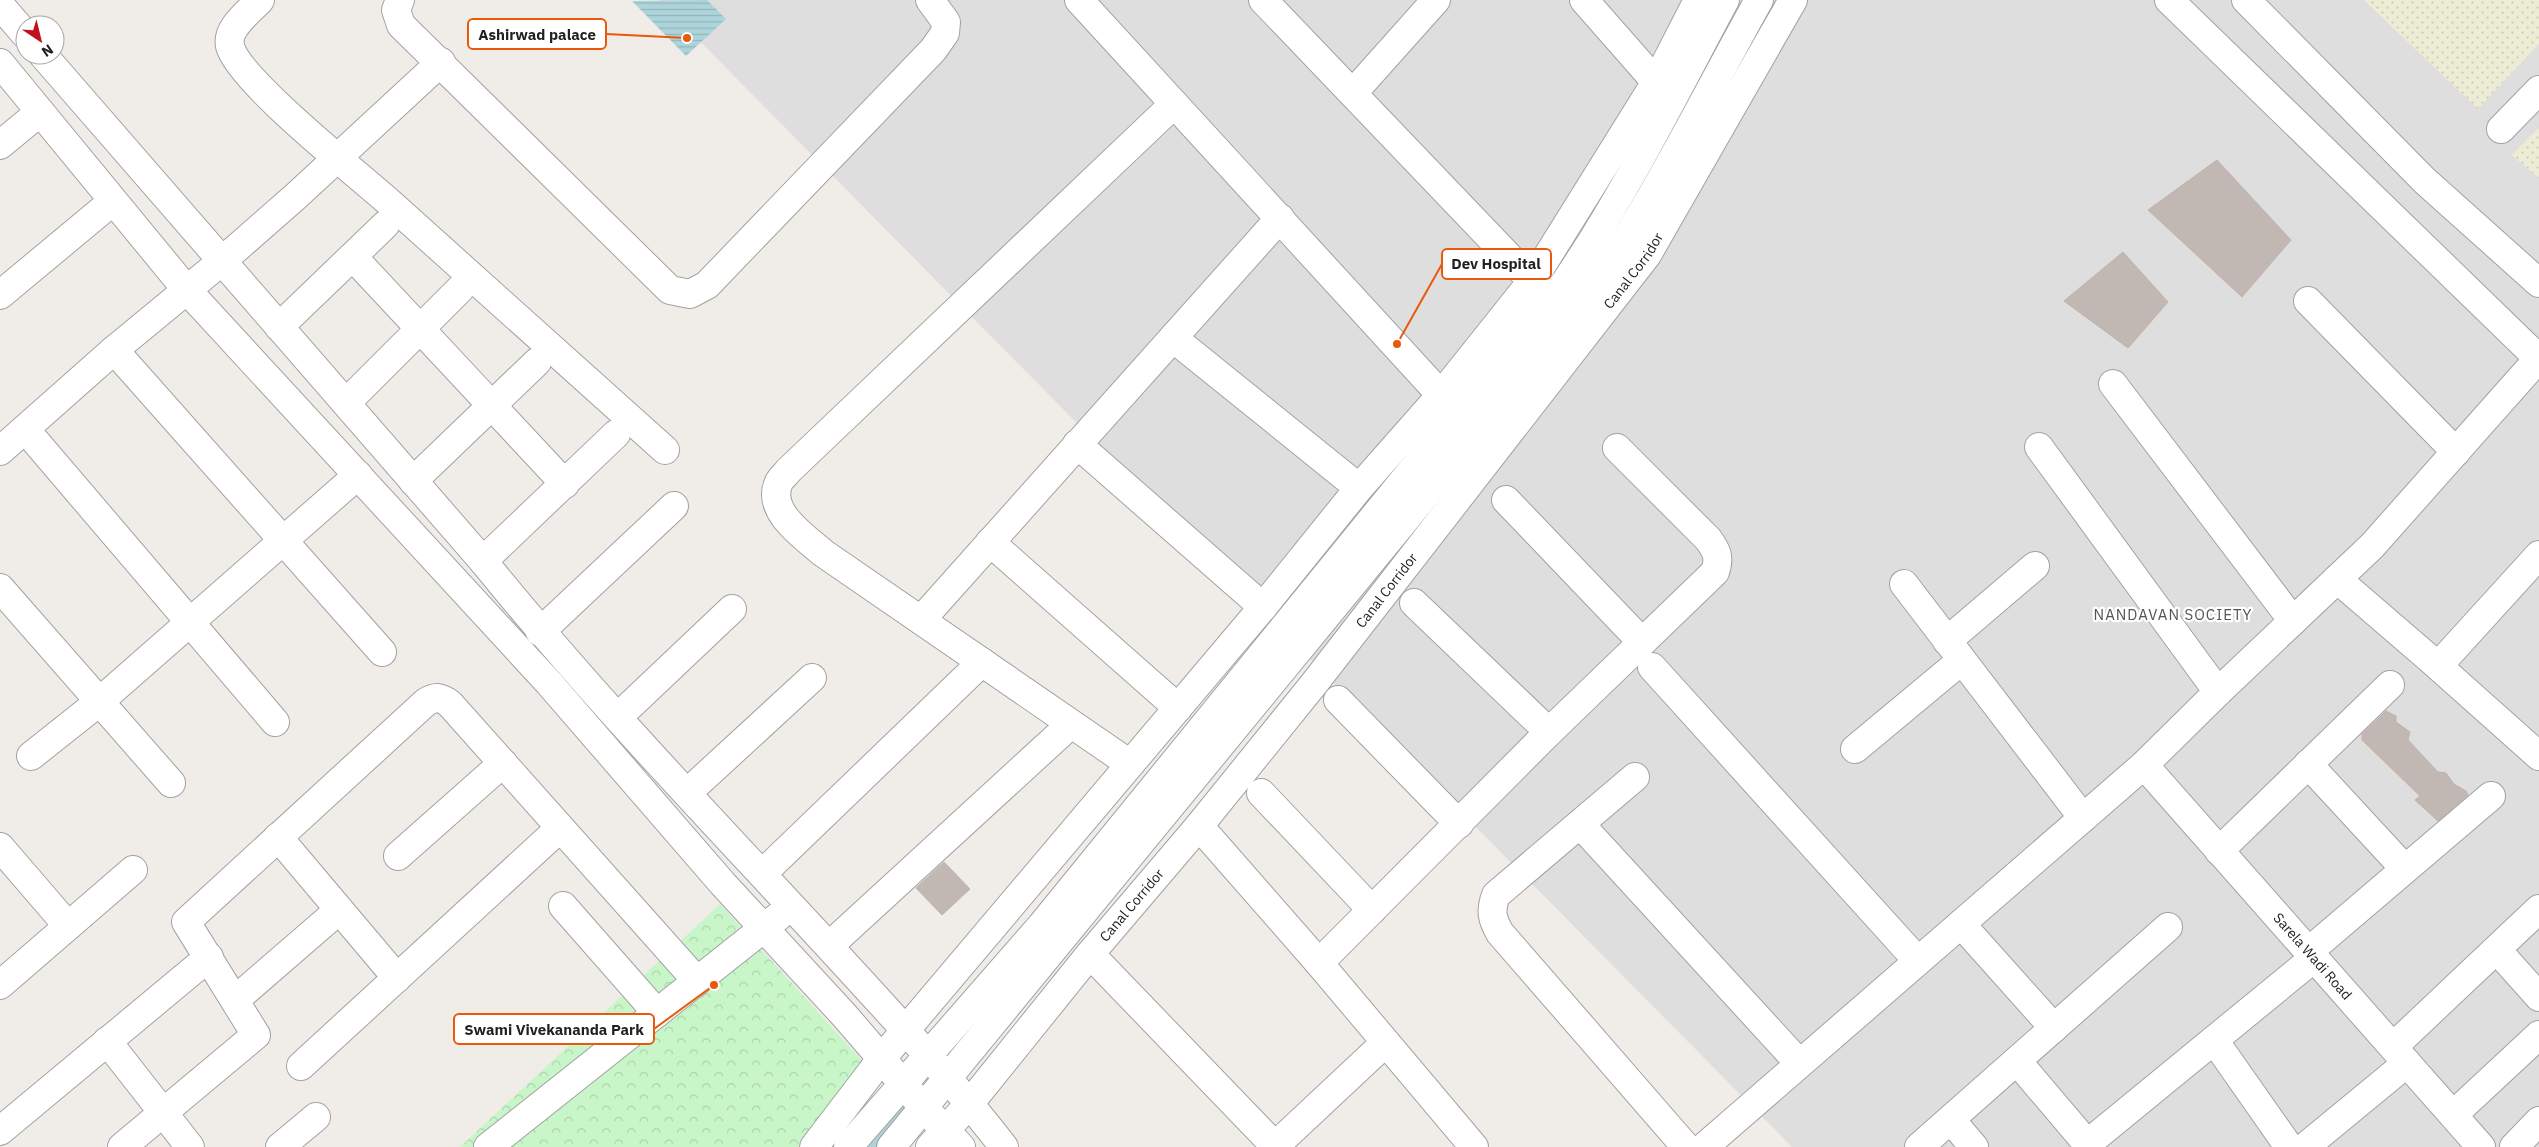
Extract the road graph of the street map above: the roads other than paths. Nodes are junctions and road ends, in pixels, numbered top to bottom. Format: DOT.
graph roads {
  1 [pos="260,0"];
  2 [pos="400,0"];
  3 [pos="1079,0"];
  4 [pos="1264,0"];
  5 [pos="1436,0"];
  6 [pos="1584,0"];
  7 [pos="1698,0"];
  8 [pos="1725,0"];
  9 [pos="1759,0"];
  10 [pos="1793,0"];
  11 [pos="2169,0"];
  12 [pos="2246,0"];
  13 [pos="932,1"];
  14 [pos="8,6"];
  15 [pos="15,18"];
  16 [pos="441,62"];
  17 [pos="0,63"];
  18 [pos="52,65"];
  19 [pos="1656,82"];
  20 [pos="2539,90"];
  21 [pos="1354,93"];
  22 [pos="1174,104"];
  23 [pos="40,112"];
  24 [pos="2502,129"];
  25 [pos="0,145"];
  26 [pos="338,157"];
  27 [pos="113,201"];
  28 [pos="1280,218"];
  29 [pos="385,225"];
  30 [pos="352,257"];
  31 [pos="222,261"];
  32 [pos="1532,281"];
  33 [pos="2539,283"];
  34 [pos="186,289"];
  35 [pos="460,289"];
  36 [pos="0,294"];
  37 [pos="2308,301"];
  38 [pos="279,327"];
  39 [pos="420,329"];
  40 [pos="1173,338"];
  41 [pos="114,350"];
  42 [pos="2539,358"];
  43 [pos="536,362"];
  44 [pos="2113,384"];
  45 [pos="1441,395"];
  46 [pos="346,404"];
  47 [pos="492,406"];
  48 [pos="25,429"];
  49 [pos="616,434"];
  50 [pos="1078,444"];
  51 [pos="1617,448"];
  52 [pos="2039,448"];
  53 [pos="665,450"];
  54 [pos="0,451"];
  55 [pos="2456,452"];
  56 [pos="358,475"];
  57 [pos="413,481"];
  58 [pos="565,484"];
  59 [pos="1358,488"];
  60 [pos="1506,500"];
  61 [pos="674,506"];
  62 [pos="283,540"];
  63 [pos="990,542"];
  64 [pos="482,561"];
  65 [pos="2536,564"];
  66 [pos="2036,566"];
  67 [pos="2338,579"];
  68 [pos="1904,584"];
  69 [pos="0,588"];
  70 [pos="1414,603"];
  71 [pos="1263,607"];
  72 [pos="732,609"];
  73 [pos="921,620"];
  74 [pos="2293,621"];
  75 [pos="190,622"];
  76 [pos="540,632"];
  77 [pos="1642,642"];
  78 [pos="1954,650"];
  79 [pos="382,652"];
  80 [pos="982,662"];
  81 [pos="1652,666"];
  82 [pos="2438,666"];
  83 [pos="812,678"];
  84 [pos="2390,685"];
  85 [pos="2218,692"];
  86 [pos="1338,700"];
  87 [pos="99,702"];
  88 [pos="1178,708"];
  89 [pos="618,717"];
  90 [pos="275,722"];
  91 [pos="1071,724"];
  92 [pos="1548,732"];
  93 [pos="1855,748"];
  94 [pos="31,756"];
  95 [pos="2539,756"];
  96 [pos="503,764"];
  97 [pos="1130,764"];
  98 [pos="2308,764"];
  99 [pos="2144,765"];
  100 [pos="1635,777"];
  101 [pos="171,783"];
  102 [pos="687,793"];
  103 [pos="1261,793"];
  104 [pos="2491,796"];
  105 [pos="2083,818"];
  106 [pos="1459,824"];
  107 [pos="1580,824"];
  108 [pos="1199,826"];
  109 [pos="560,828"];
  110 [pos="278,837"];
  111 [pos="0,847"];
  112 [pos="2219,851"];
  113 [pos="398,856"];
  114 [pos="2405,869"];
  115 [pos="133,870"];
  116 [pos="762,874"];
  117 [pos="563,906"];
  118 [pos="792,906"];
  119 [pos="340,910"];
  120 [pos="1372,910"];
  121 [pos="2539,910"];
  122 [pos="1961,924"];
  123 [pos="68,926"];
  124 [pos="2168,927"];
  125 [pos="764,928"];
  126 [pos="828,946"];
  127 [pos="2497,950"];
  128 [pos="1090,954"];
  129 [pos="2311,955"];
  130 [pos="209,957"];
  131 [pos="1917,960"];
  132 [pos="1319,963"];
  133 [pos="397,978"];
  134 [pos="697,981"];
  135 [pos="0,985"];
  136 [pos="2539,997"];
  137 [pos="235,1000"];
  138 [pos="657,1013"];
  139 [pos="2054,1028"];
  140 [pos="906,1031"];
  141 [pos="2539,1035"];
  142 [pos="2214,1040"];
  143 [pos="107,1041"];
  144 [pos="1384,1043"];
  145 [pos="2400,1054"];
  146 [pos="927,1055"];
  147 [pos="882,1058"];
  148 [pos="2017,1061"];
  149 [pos="1799,1063"];
  150 [pos="301,1066"];
  151 [pos="947,1077"];
  152 [pos="903,1082"];
  153 [pos="970,1103"];
  154 [pos="923,1107"];
  155 [pos="163,1112"];
  156 [pos="2453,1115"];
  157 [pos="316,1117"];
  158 [pos="1951,1120"];
  159 [pos="2539,1121"];
  160 [pos="0,1131"];
  161 [pos="946,1141"];
  162 [pos="1703,1146"];
  163 [pos="2089,1146"];
  164 [pos="122,1147"];
  165 [pos="190,1147"];
  166 [pos="280,1147"];
  167 [pos="488,1147"];
  168 [pos="814,1147"];
  169 [pos="848,1147"];
  170 [pos="891,1147"];
  171 [pos="1004,1147"];
  172 [pos="1274,1147"];
  173 [pos="1474,1147"];
  174 [pos="1919,1147"];
  175 [pos="1974,1147"];
  176 [pos="2289,1147"];
  177 [pos="2305,1147"];
  178 [pos="2481,1147"];
  179 [pos="2514,1147"];
  1 -- 26 [label="street"];
  2 -- 16 [label="street"];
  3 -- 22 [label="street"];
  4 -- 21 [label="street"];
  5 -- 21 [label="street"];
  6 -- 19 [label="street"];
  7 -- 19 [label="street"];
  8 -- 146 [label="street"];
  9 -- 151 [label="street"];
  10 -- 108 [label="street, Canal Corridor"];
  11 -- 42 [label="street"];
  12 -- 33 [label="street"];
  13 -- 16 [label="street"];
  14 -- 15 [label="street"];
  16 -- 26 [label="street"];
  17 -- 23 [label="street"];
  18 -- 31 [label="street"];
  19 -- 32 [label="street"];
  20 -- 24 [label="street"];
  21 -- 32 [label="street"];
  22 -- 28 [label="street"];
  22 -- 73 [label="street"];
  23 -- 25 [label="street"];
  23 -- 27 [label="street"];
  26 -- 31 [label="street"];
  26 -- 53 [label="street"];
  27 -- 34 [label="street"];
  27 -- 36 [label="street"];
  28 -- 40 [label="street"];
  28 -- 45 [label="street"];
  29 -- 30 [label="street"];
  30 -- 38 [label="street"];
  30 -- 39 [label="street"];
  31 -- 34 [label="street"];
  31 -- 38 [label="street"];
  32 -- 45 [label="street"];
  34 -- 41 [label="street"];
  34 -- 56 [label="street"];
  35 -- 39 [label="street"];
  37 -- 55 [label="street"];
  38 -- 46 [label="street"];
  39 -- 46 [label="street"];
  39 -- 47 [label="street"];
  40 -- 50 [label="street"];
  40 -- 59 [label="street"];
  41 -- 48 [label="street"];
  41 -- 62 [label="street"];
  42 -- 55 [label="street"];
  43 -- 47 [label="street"];
  44 -- 74 [label="street"];
  45 -- 59 [label="street"];
  46 -- 57 [label="street"];
  47 -- 57 [label="street"];
  47 -- 58 [label="street"];
  48 -- 54 [label="street"];
  48 -- 75 [label="street"];
  49 -- 58 [label="street"];
  50 -- 63 [label="street"];
  50 -- 71 [label="street"];
  51 -- 77 [label="street"];
  52 -- 85 [label="street"];
  55 -- 67 [label="street"];
  56 -- 62 [label="street"];
  56 -- 125 [label="street"];
  57 -- 64 [label="street"];
  58 -- 64 [label="street"];
  59 -- 71 [label="street"];
  60 -- 77 [label="street"];
  61 -- 76 [label="street"];
  62 -- 75 [label="street"];
  62 -- 79 [label="street"];
  63 -- 73 [label="street"];
  63 -- 88 [label="street"];
  64 -- 76 [label="street"];
  65 -- 82 [label="street"];
  66 -- 78 [label="street"];
  67 -- 74 [label="street"];
  67 -- 82 [label="street"];
  68 -- 78 [label="street"];
  69 -- 87 [label="street"];
  70 -- 92 [label="street"];
  71 -- 88 [label="street"];
  72 -- 89 [label="street"];
  73 -- 80 [label="street"];
  74 -- 85 [label="street"];
  75 -- 87 [label="street"];
  75 -- 90 [label="street"];
  76 -- 89 [label="street"];
  77 -- 92 [label="street"];
  78 -- 93 [label="street"];
  78 -- 105 [label="street"];
  80 -- 91 [label="street"];
  80 -- 116 [label="street"];
  81 -- 131 [label="street"];
  82 -- 95 [label="street"];
  83 -- 102 [label="street"];
  84 -- 98 [label="street"];
  85 -- 99 [label="street"];
  86 -- 106 [label="street"];
  87 -- 94 [label="street"];
  87 -- 101 [label="street"];
  88 -- 97 [label="street"];
  89 -- 102 [label="street"];
  91 -- 97 [label="street"];
  91 -- 126 [label="street"];
  92 -- 106 [label="street"];
  96 -- 109 [label="street"];
  96 -- 110 [label="street"];
  96 -- 113 [label="street"];
  97 -- 140 [label="street"];
  98 -- 112 [label="street"];
  98 -- 114 [label="street"];
  99 -- 105 [label="street"];
  99 -- 112 [label="street, Sarela Wadi Road"];
  100 -- 107 [label="street"];
  102 -- 116 [label="street"];
  103 -- 120 [label="street"];
  104 -- 114 [label="street"];
  105 -- 122 [label="street"];
  106 -- 120 [label="street"];
  107 -- 149 [label="street"];
  107 -- 162 [label="street"];
  108 -- 128 [label="street, Canal Corridor"];
  108 -- 132 [label="street"];
  109 -- 133 [label="street"];
  109 -- 134 [label="street"];
  110 -- 119 [label="street"];
  110 -- 130 [label="street"];
  111 -- 123 [label="street"];
  112 -- 129 [label="street, Sarela Wadi Road"];
  114 -- 129 [label="street"];
  115 -- 123 [label="street"];
  116 -- 118 [label="street"];
  117 -- 138 [label="street"];
  118 -- 125 [label="street"];
  118 -- 126 [label="street"];
  119 -- 133 [label="street"];
  119 -- 137 [label="street"];
  120 -- 132 [label="street"];
  121 -- 127 [label="street"];
  122 -- 131 [label="street"];
  122 -- 139 [label="street"];
  123 -- 135 [label="street"];
  124 -- 139 [label="street"];
  125 -- 134 [label="street"];
  125 -- 147 [label="street"];
  126 -- 140 [label="street"];
  127 -- 136 [label="street"];
  127 -- 145 [label="street"];
  128 -- 153 [label="street, Canal Corridor"];
  128 -- 172 [label="street"];
  129 -- 142 [label="street"];
  129 -- 145 [label="street, Sarela Wadi Road"];
  130 -- 137 [label="street"];
  130 -- 143 [label="street"];
  131 -- 149 [label="street"];
  132 -- 144 [label="street"];
  133 -- 150 [label="street"];
  134 -- 138 [label="street"];
  137 -- 155 [label="street"];
  138 -- 167 [label="street"];
  139 -- 148 [label="street"];
  140 -- 146 [label="street"];
  140 -- 147 [label="street"];
  141 -- 156 [label="street"];
  142 -- 163 [label="street"];
  142 -- 176 [label="street"];
  143 -- 155 [label="street"];
  143 -- 160 [label="street"];
  144 -- 172 [label="street"];
  144 -- 173 [label="street"];
  145 -- 156 [label="street, Sarela Wadi Road"];
  145 -- 177 [label="street"];
  146 -- 151 [label="street"];
  146 -- 152 [label="street"];
  147 -- 152 [label="street"];
  147 -- 168 [label="street"];
  148 -- 158 [label="street"];
  148 -- 163 [label="street"];
  149 -- 162 [label="street"];
  151 -- 153 [label="street"];
  151 -- 154 [label="street"];
  152 -- 154 [label="street"];
  152 -- 169 [label="street"];
  153 -- 161 [label="street, Canal Corridor"];
  153 -- 171 [label="street"];
  154 -- 161 [label="street"];
  154 -- 170 [label="street"];
  155 -- 164 [label="street"];
  155 -- 165 [label="street"];
  156 -- 178 [label="street, Sarela Wadi Road"];
  157 -- 166 [label="street"];
  158 -- 174 [label="street"];
  158 -- 175 [label="street"];
  159 -- 179 [label="street"];
}
